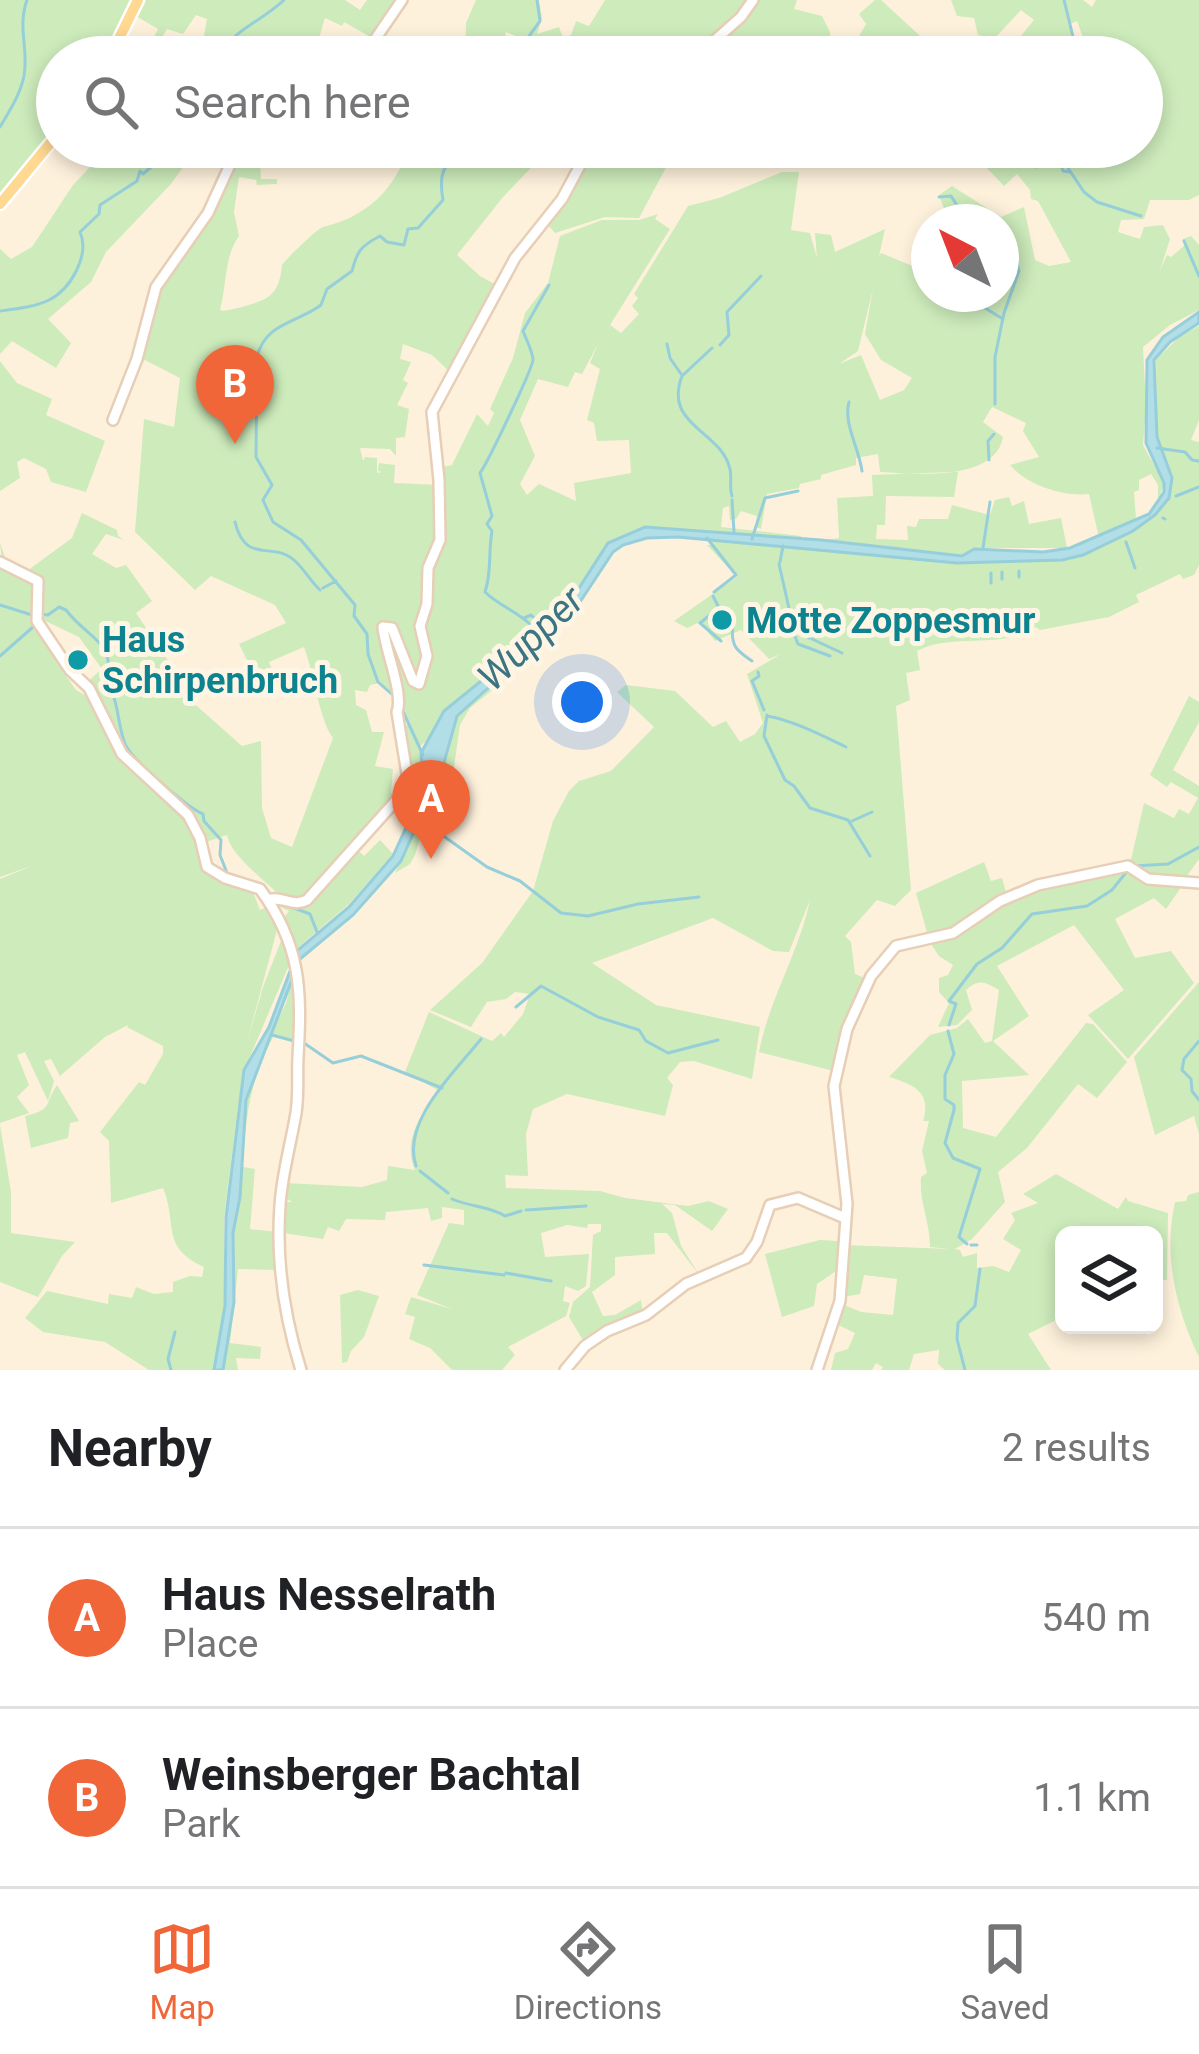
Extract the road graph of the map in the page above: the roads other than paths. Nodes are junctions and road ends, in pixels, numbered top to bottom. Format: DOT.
graph roads {
  1 [pos="138,0"];
  2 [pos="402,0"];
  3 [pos="753,0"];
  4 [pos="120,36"];
  5 [pos="377,36"];
  6 [pos="719,36"];
  7 [pos="36,160"];
  8 [pos="229,168"];
  9 [pos="578,168"];
  10 [pos="0,204"];
  11 [pos="113,420"];
  12 [pos="0,562"];
  13 [pos="1199,883"];
  14 [pos="272,899"];
  15 [pos="845,1218"];
  16 [pos="300,1368"];
  17 [pos="565,1370"];
  18 [pos="817,1370"];
  1 -- 4 [label="main road"];
  2 -- 5 [label="street"];
  3 -- 6 [label="street"];
  7 -- 10 [label="main road"];
  8 -- 11 [label="street"];
  9 -- 14 [label="street"];
  12 -- 14 [label="street"];
  13 -- 15 [label="street"];
  14 -- 16 [label="street"];
  15 -- 17 [label="street"];
  15 -- 18 [label="street"];
}
